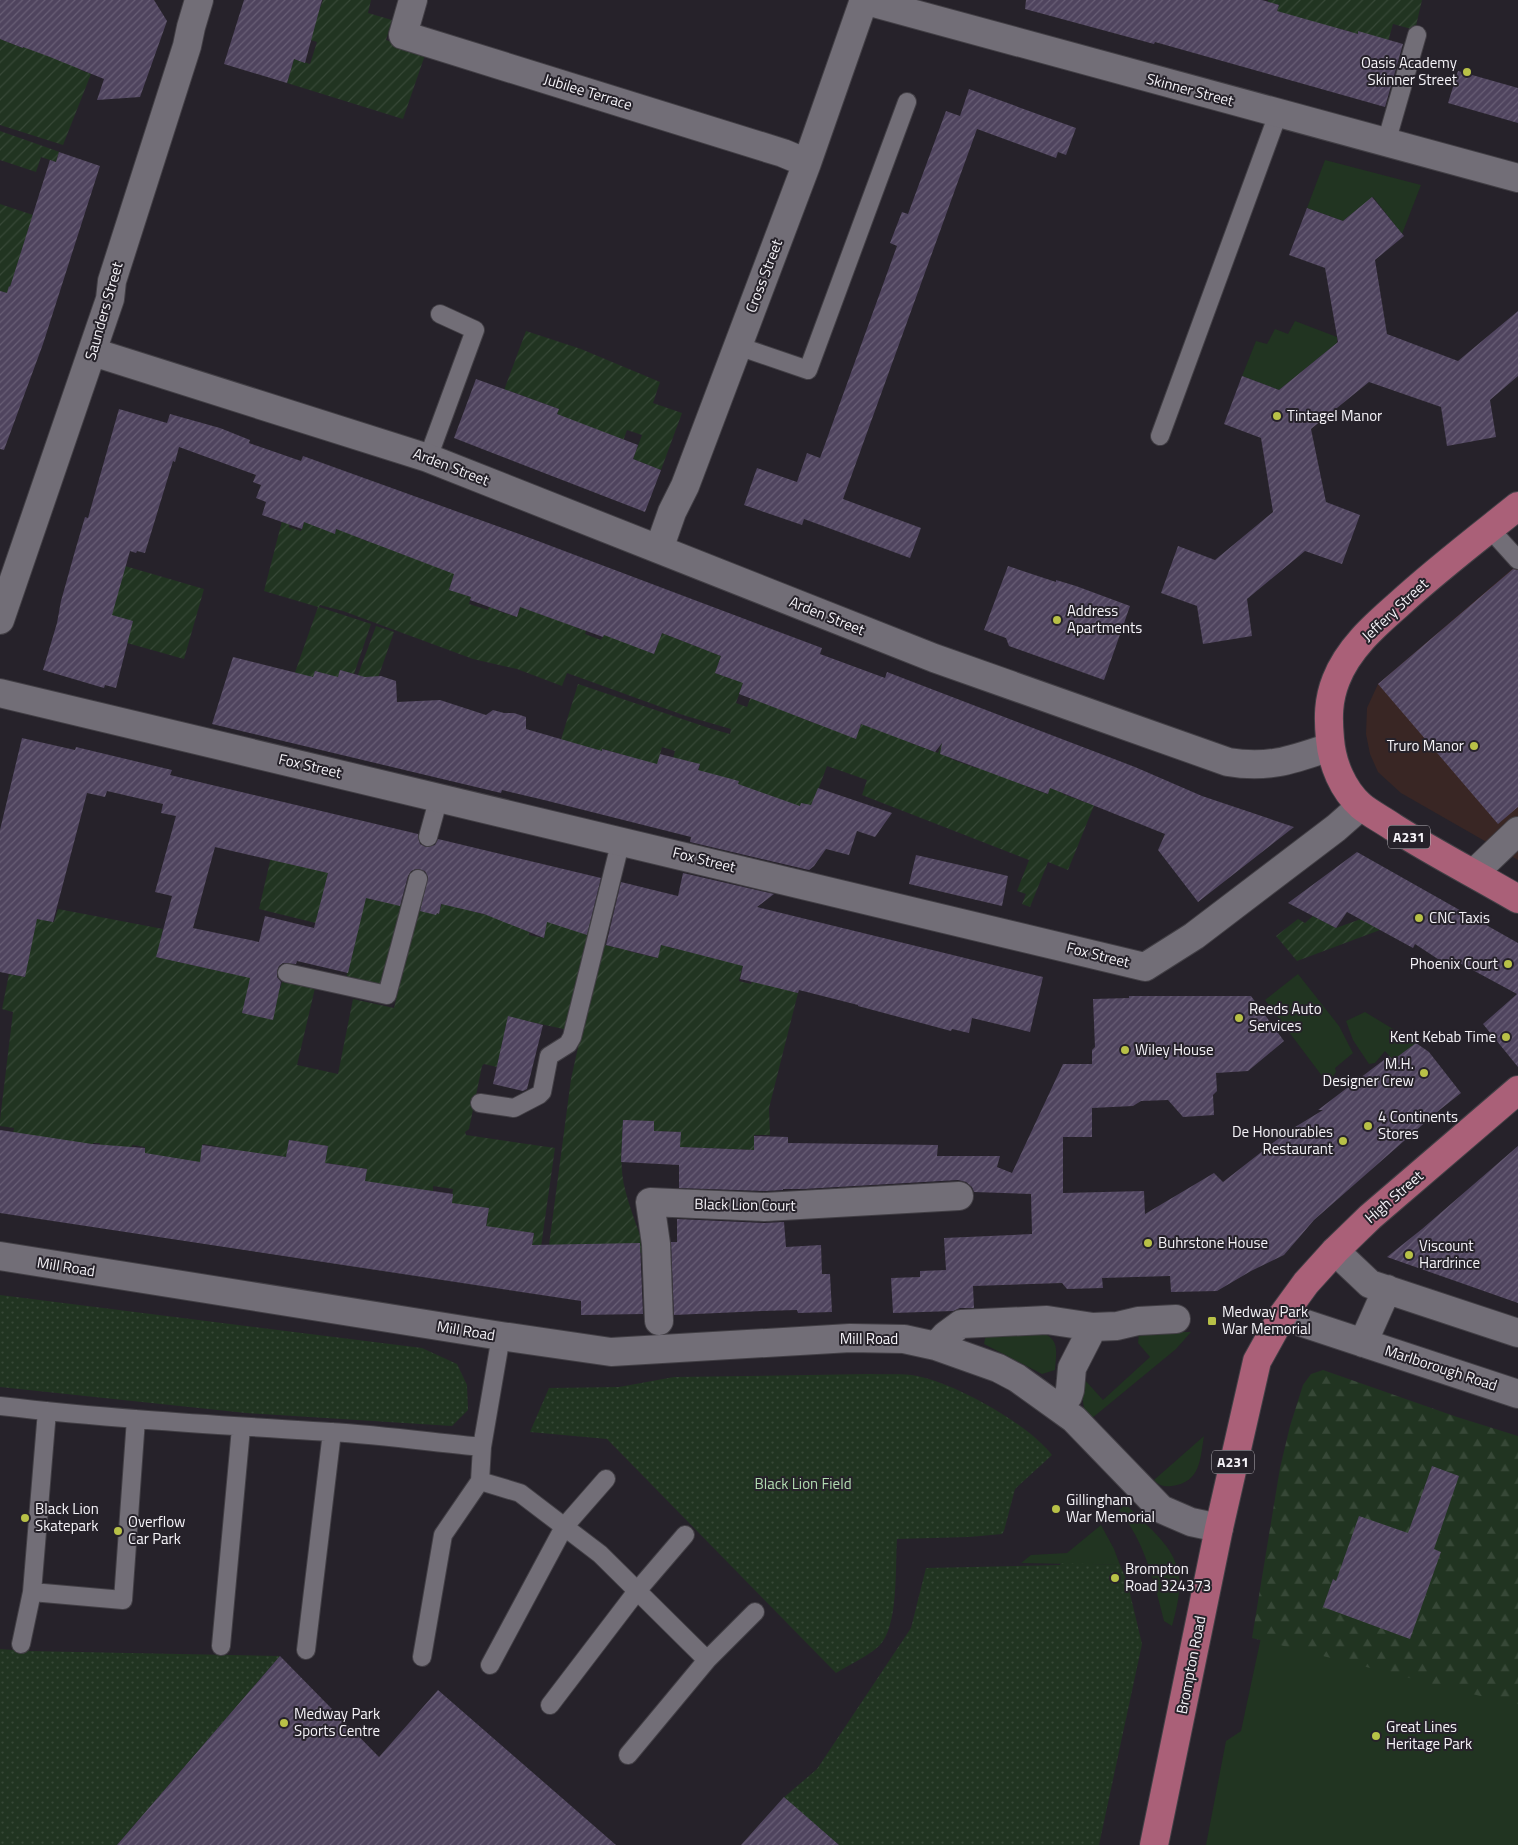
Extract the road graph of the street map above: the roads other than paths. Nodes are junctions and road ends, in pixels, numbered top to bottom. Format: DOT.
graph roads {
  1 [pos="199,0"];
  2 [pos="413,0"];
  3 [pos="864,0"];
  4 [pos="1417,35"];
  5 [pos="907,102"];
  6 [pos="1278,114"];
  7 [pos="1386,143"];
  8 [pos="807,162"];
  9 [pos="1518,178"];
  10 [pos="440,314"];
  11 [pos="738,346"];
  12 [pos="93,352"];
  13 [pos="1160,436"];
  14 [pos="428,458"];
  15 [pos="1518,506"];
  16 [pos="1490,529"];
  17 [pos="659,549"];
  18 [pos="1518,560"];
  19 [pos="0,620"];
  20 [pos="0,693"];
  21 [pos="1330,748"];
  22 [pos="439,797"];
  23 [pos="1361,806"];
  24 [pos="1518,831"];
  25 [pos="428,837"];
  26 [pos="621,840"];
  27 [pos="1474,873"];
  28 [pos="418,879"];
  29 [pos="1518,899"];
  30 [pos="287,973"];
  31 [pos="1518,1090"];
  32 [pos="480,1103"];
  33 [pos="959,1196"];
  34 [pos="1335,1251"];
  35 [pos="0,1256"];
  36 [pos="1387,1289"];
  37 [pos="1282,1316"];
  38 [pos="1176,1319"];
  39 [pos="659,1321"];
  40 [pos="1094,1327"];
  41 [pos="1518,1333"];
  42 [pos="501,1336"];
  43 [pos="1363,1343"];
  44 [pos="936,1346"];
  45 [pos="1518,1394"];
  46 [pos="0,1406"];
  47 [pos="1059,1407"];
  48 [pos="47,1411"];
  49 [pos="136,1419"];
  50 [pos="241,1428"];
  51 [pos="332,1432"];
  52 [pos="482,1446"];
  53 [pos="606,1479"];
  54 [pos="480,1481"];
  55 [pos="564,1527"];
  56 [pos="1219,1528"];
  57 [pos="685,1535"];
  58 [pos="637,1590"];
  59 [pos="32,1592"];
  60 [pos="755,1612"];
  61 [pos="21,1644"];
  62 [pos="221,1646"];
  63 [pos="306,1650"];
  64 [pos="422,1657"];
  65 [pos="707,1660"];
  66 [pos="490,1665"];
  67 [pos="550,1705"];
  68 [pos="628,1755"];
  69 [pos="1154,1845"];
  1 -- 12 [label="street, Saunders Street"];
  2 -- 8 [label="street, Jubilee Terrace"];
  3 -- 6 [label="street, Skinner Street"];
  3 -- 8 [label="street, Cross Street"];
  4 -- 7 [label="lane"];
  5 -- 11 [label="lane"];
  6 -- 7 [label="street, Skinner Street"];
  6 -- 13 [label="lane"];
  7 -- 9 [label="street, Skinner Street"];
  8 -- 11 [label="street, Cross Street"];
  10 -- 14 [label="lane"];
  11 -- 17 [label="street, Cross Street"];
  12 -- 14 [label="street, Arden Street"];
  12 -- 19 [label="street, Saunders Street"];
  14 -- 17 [label="street, Arden Street"];
  15 -- 16 [label="main road, Jeffery Street / A231"];
  16 -- 18 [label="lane"];
  16 -- 21 [label="main road, Jeffery Street / A231"];
  17 -- 21 [label="street, Arden Street"];
  20 -- 22 [label="street, Fox Street"];
  21 -- 23 [label="main road, A231"];
  22 -- 25 [label="lane"];
  22 -- 26 [label="street, Fox Street"];
  23 -- 26 [label="street, Fox Street"];
  23 -- 27 [label="main road, A231"];
  24 -- 27 [label="street"];
  26 -- 32 [label="lane"];
  27 -- 29 [label="main road, A231"];
  28 -- 30 [label="lane"];
  31 -- 34 [label="main road, High Street / A231"];
  33 -- 39 [label="street, Black Lion Court"];
  34 -- 36 [label="street"];
  34 -- 37 [label="main road, High Street / A231"];
  35 -- 42 [label="street, Mill Road"];
  36 -- 41 [label="street"];
  36 -- 43 [label="street, Marlborough Road"];
  37 -- 43 [label="street, Marlborough Road"];
  37 -- 56 [label="main road, Brompton Road / A231"];
  38 -- 40 [label="street"];
  40 -- 44 [label="street"];
  40 -- 47 [label="street"];
  42 -- 44 [label="street, Mill Road"];
  42 -- 52 [label="lane"];
  43 -- 45 [label="street, Marlborough Road"];
  44 -- 47 [label="street, Mill Road"];
  46 -- 48 [label="lane"];
  47 -- 56 [label="street, Mill Road"];
  48 -- 49 [label="lane"];
  48 -- 59 [label="lane"];
  49 -- 50 [label="lane"];
  49 -- 59 [label="lane"];
  50 -- 51 [label="lane"];
  50 -- 62 [label="lane"];
  51 -- 52 [label="lane"];
  51 -- 63 [label="lane"];
  52 -- 54 [label="lane"];
  53 -- 55 [label="lane"];
  54 -- 55 [label="lane"];
  54 -- 64 [label="lane"];
  55 -- 58 [label="lane"];
  55 -- 66 [label="lane"];
  56 -- 69 [label="main road, Brompton Road / A231"];
  57 -- 58 [label="lane"];
  58 -- 65 [label="lane"];
  58 -- 67 [label="lane"];
  59 -- 61 [label="lane"];
  60 -- 65 [label="lane"];
  65 -- 68 [label="lane"];
}
